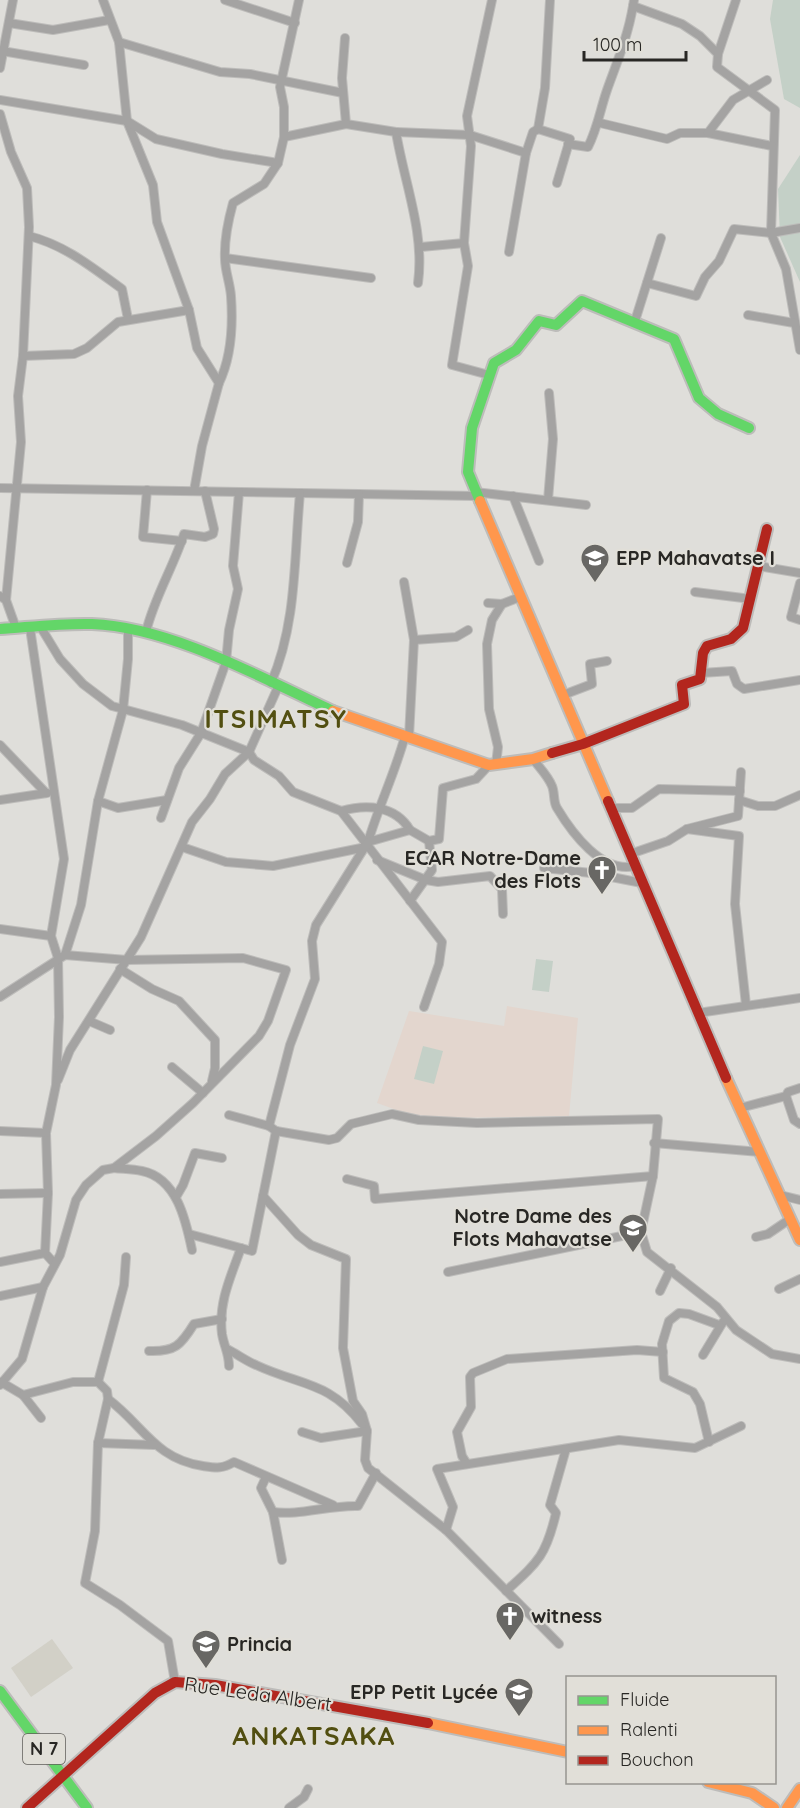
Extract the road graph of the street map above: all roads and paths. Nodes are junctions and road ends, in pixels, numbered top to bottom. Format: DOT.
graph roads {
  1 [pos="13,0"];
  2 [pos="103,0"];
  3 [pos="225,0"];
  4 [pos="299,0"];
  5 [pos="492,0"];
  6 [pos="550,0"];
  7 [pos="736,0"];
  8 [pos="634,3"];
  9 [pos="109,20"];
  10 [pos="9,23"];
  11 [pos="295,23"];
  12 [pos="345,38"];
  13 [pos="119,42"];
  14 [pos="2,51"];
  15 [pos="718,54"];
  16 [pos="84,65"];
  17 [pos="0,68"];
  18 [pos="281,80"];
  19 [pos="767,80"];
  20 [pos="750,90"];
  21 [pos="343,93"];
  22 [pos="0,100"];
  23 [pos="0,114"];
  24 [pos="0,120"];
  25 [pos="127,121"];
  26 [pos="600,123"];
  27 [pos="346,124"];
  28 [pos="538,129"];
  29 [pos="396,132"];
  30 [pos="708,133"];
  31 [pos="470,135"];
  32 [pos="284,137"];
  33 [pos="568,144"];
  34 [pos="772,146"];
  35 [pos="526,153"];
  36 [pos="278,163"];
  37 [pos="557,183"];
  38 [pos="800,228"];
  39 [pos="771,233"];
  40 [pos="29,236"];
  41 [pos="661,238"];
  42 [pos="464,243"];
  43 [pos="421,247"];
  44 [pos="509,252"];
  45 [pos="225,258"];
  46 [pos="371,278"];
  47 [pos="418,283"];
  48 [pos="646,283"];
  49 [pos="189,310"];
  50 [pos="748,315"];
  51 [pos="128,319"];
  52 [pos="635,321"];
  53 [pos="794,323"];
  54 [pos="800,350"];
  55 [pos="23,356"];
  56 [pos="489,375"];
  57 [pos="219,383"];
  58 [pos="549,393"];
  59 [pos="749,428"];
  60 [pos="0,489"];
  61 [pos="18,489"];
  62 [pos="147,490"];
  63 [pos="194,491"];
  64 [pos="205,491"];
  65 [pos="239,492"];
  66 [pos="300,493"];
  67 [pos="359,494"];
  68 [pos="476,494"];
  69 [pos="513,496"];
  70 [pos="548,500"];
  71 [pos="586,506"];
  72 [pos="767,529"];
  73 [pos="182,541"];
  74 [pos="539,561"];
  75 [pos="347,563"];
  76 [pos="758,566"];
  77 [pos="800,573"];
  78 [pos="404,582"];
  79 [pos="800,583"];
  80 [pos="695,592"];
  81 [pos="520,597"];
  82 [pos="3,598"];
  83 [pos="751,598"];
  84 [pos="488,603"];
  85 [pos="502,604"];
  86 [pos="800,620"];
  87 [pos="35,627"];
  88 [pos="16,628"];
  89 [pos="0,629"];
  90 [pos="128,629"];
  91 [pos="468,630"];
  92 [pos="146,632"];
  93 [pos="414,640"];
  94 [pos="226,662"];
  95 [pos="607,662"];
  96 [pos="701,673"];
  97 [pos="800,680"];
  98 [pos="275,685"];
  99 [pos="563,695"];
  100 [pos="123,710"];
  101 [pos="201,733"];
  102 [pos="407,737"];
  103 [pos="583,744"];
  104 [pos="0,746"];
  105 [pos="249,752"];
  106 [pos="533,759"];
  107 [pos="492,765"];
  108 [pos="741,772"];
  109 [pos="740,791"];
  110 [pos="55,792"];
  111 [pos="46,793"];
  112 [pos="800,795"];
  113 [pos="0,800"];
  114 [pos="167,800"];
  115 [pos="740,800"];
  116 [pos="98,801"];
  117 [pos="378,807"];
  118 [pos="610,808"];
  119 [pos="341,812"];
  120 [pos="160,819"];
  121 [pos="687,829"];
  122 [pos="410,830"];
  123 [pos="429,841"];
  124 [pos="367,844"];
  125 [pos="182,847"];
  126 [pos="630,855"];
  127 [pos="376,860"];
  128 [pos="635,866"];
  129 [pos="544,868"];
  130 [pos="426,880"];
  131 [pos="642,883"];
  132 [pos="410,901"];
  133 [pos="503,914"];
  134 [pos="0,929"];
  135 [pos="51,936"];
  136 [pos="61,957"];
  137 [pos="127,960"];
  138 [pos="120,969"];
  139 [pos="0,997"];
  140 [pos="800,998"];
  141 [pos="746,1005"];
  142 [pos="423,1006"];
  143 [pos="698,1013"];
  144 [pos="89,1021"];
  145 [pos="110,1030"];
  146 [pos="172,1067"];
  147 [pos="212,1083"];
  148 [pos="56,1084"];
  149 [pos="800,1088"];
  150 [pos="203,1093"];
  151 [pos="786,1096"];
  152 [pos="740,1108"];
  153 [pos="229,1115"];
  154 [pos="800,1124"];
  155 [pos="273,1128"];
  156 [pos="0,1131"];
  157 [pos="46,1133"];
  158 [pos="654,1143"];
  159 [pos="760,1152"];
  160 [pos="222,1158"];
  161 [pos="114,1168"];
  162 [pos="653,1176"];
  163 [pos="347,1179"];
  164 [pos="48,1193"];
  165 [pos="0,1194"];
  166 [pos="780,1195"];
  167 [pos="263,1196"];
  168 [pos="176,1197"];
  169 [pos="800,1200"];
  170 [pos="790,1220"];
  171 [pos="640,1232"];
  172 [pos="189,1234"];
  173 [pos="756,1237"];
  174 [pos="800,1240"];
  175 [pos="241,1248"];
  176 [pos="192,1250"];
  177 [pos="45,1253"];
  178 [pos="126,1257"];
  179 [pos="0,1262"];
  180 [pos="54,1263"];
  181 [pos="670,1268"];
  182 [pos="448,1272"];
  183 [pos="800,1279"];
  184 [pos="43,1287"];
  185 [pos="779,1289"];
  186 [pos="660,1291"];
  187 [pos="0,1296"];
  188 [pos="222,1318"];
  189 [pos="723,1322"];
  190 [pos="227,1348"];
  191 [pos="149,1351"];
  192 [pos="663,1352"];
  193 [pos="704,1355"];
  194 [pos="800,1359"];
  195 [pos="229,1366"];
  196 [pos="98,1383"];
  197 [pos="1,1384"];
  198 [pos="23,1395"];
  199 [pos="108,1399"];
  200 [pos="41,1418"];
  201 [pos="741,1426"];
  202 [pos="367,1431"];
  203 [pos="302,1432"];
  204 [pos="709,1442"];
  205 [pos="98,1443"];
  206 [pos="154,1445"];
  207 [pos="566,1449"];
  208 [pos="467,1464"];
  209 [pos="376,1473"];
  210 [pos="266,1477"];
  211 [pos="333,1505"];
  212 [pos="273,1512"];
  213 [pos="446,1530"];
  214 [pos="282,1560"];
  215 [pos="506,1591"];
  216 [pos="559,1644"];
  217 [pos="175,1682"];
  218 [pos="0,1691"];
  219 [pos="566,1752"];
  220 [pos="63,1775"];
  221 [pos="717,1784"];
  222 [pos="308,1789"];
  223 [pos="800,1790"];
  224 [pos="300,1805"];
  225 [pos="27,1808"];
  226 [pos="87,1808"];
  227 [pos="289,1808"];
  228 [pos="774,1808"];
  229 [pos="787,1808"];
  1 -- 10 [label="street"];
  2 -- 9 [label="street"];
  3 -- 11 [label="street"];
  4 -- 11 [label="street"];
  5 -- 31 [label="street"];
  6 -- 28 [label="street"];
  7 -- 15 [label="street"];
  8 -- 15 [label="street"];
  8 -- 26 [label="street"];
  9 -- 10 [label="street"];
  9 -- 13 [label="street"];
  10 -- 14 [label="street"];
  11 -- 18 [label="street"];
  12 -- 21 [label="street"];
  13 -- 18 [label="street"];
  13 -- 25 [label="street"];
  14 -- 16 [label="street"];
  14 -- 17 [label="street"];
  15 -- 20 [label="street"];
  18 -- 21 [label="street"];
  18 -- 32 [label="street"];
  19 -- 20 [label="street"];
  20 -- 30 [label="street"];
  20 -- 34 [label="street"];
  21 -- 27 [label="street"];
  22 -- 25 [label="street"];
  23 -- 24 [label="street"];
  24 -- 40 [label="street"];
  25 -- 36 [label="street"];
  25 -- 49 [label="street"];
  26 -- 30 [label="street"];
  26 -- 33 [label="street"];
  27 -- 29 [label="street"];
  27 -- 32 [label="street"];
  28 -- 33 [label="street"];
  28 -- 35 [label="street"];
  29 -- 31 [label="street"];
  29 -- 43 [label="street"];
  30 -- 34 [label="street"];
  31 -- 35 [label="street"];
  31 -- 42 [label="street"];
  32 -- 36 [label="street"];
  33 -- 37 [label="street"];
  34 -- 39 [label="street"];
  35 -- 44 [label="street"];
  36 -- 45 [label="street"];
  38 -- 39 [label="street"];
  39 -- 48 [label="street"];
  39 -- 53 [label="street"];
  40 -- 51 [label="street"];
  40 -- 55 [label="street"];
  41 -- 48 [label="street"];
  42 -- 43 [label="street"];
  42 -- 56 [label="street"];
  43 -- 47 [label="street"];
  45 -- 46 [label="street"];
  45 -- 57 [label="street"];
  48 -- 52 [label="street"];
  49 -- 51 [label="street"];
  49 -- 57 [label="street"];
  50 -- 53 [label="street"];
  51 -- 55 [label="street"];
  52 -- 56 [label="street"];
  52 -- 59 [label="street"];
  53 -- 54 [label="street"];
  55 -- 61 [label="street"];
  56 -- 68 [label="street"];
  57 -- 63 [label="street"];
  58 -- 70 [label="street"];
  60 -- 61 [label="street"];
  61 -- 62 [label="street"];
  61 -- 82 [label="street"];
  62 -- 63 [label="street"];
  62 -- 73 [label="street"];
  63 -- 64 [label="street"];
  64 -- 65 [label="street"];
  64 -- 73 [label="street"];
  65 -- 66 [label="street"];
  65 -- 94 [label="street"];
  66 -- 67 [label="street"];
  66 -- 98 [label="street"];
  67 -- 68 [label="street"];
  67 -- 75 [label="street"];
  68 -- 69 [label="street"];
  68 -- 81 [label="street"];
  69 -- 70 [label="street"];
  69 -- 74 [label="street"];
  70 -- 71 [label="street"];
  72 -- 76 [label="street"];
  73 -- 92 [label="street"];
  76 -- 77 [label="street"];
  76 -- 83 [label="street"];
  78 -- 93 [label="street"];
  79 -- 86 [label="street"];
  80 -- 83 [label="street"];
  81 -- 85 [label="street"];
  81 -- 99 [label="street"];
  82 -- 88 [label="street"];
  83 -- 96 [label="street"];
  84 -- 85 [label="street"];
  85 -- 107 [label="street"];
  87 -- 88 [label="street"];
  87 -- 90 [label="street"];
  87 -- 100 [label="street"];
  87 -- 110 [label="street"];
  88 -- 89 [label="street"];
  90 -- 92 [label="street"];
  90 -- 100 [label="street"];
  91 -- 93 [label="street"];
  92 -- 94 [label="street"];
  93 -- 102 [label="street"];
  94 -- 98 [label="street"];
  94 -- 101 [label="street"];
  95 -- 99 [label="street"];
  96 -- 97 [label="street"];
  96 -- 103 [label="street"];
  98 -- 102 [label="street"];
  98 -- 105 [label="street"];
  99 -- 103 [label="street"];
  100 -- 101 [label="street"];
  100 -- 116 [label="street"];
  101 -- 105 [label="street"];
  101 -- 114 [label="street"];
  102 -- 107 [label="street"];
  102 -- 117 [label="street"];
  103 -- 106 [label="street"];
  103 -- 118 [label="street"];
  104 -- 111 [label="street"];
  105 -- 119 [label="street"];
  105 -- 125 [label="street"];
  106 -- 107 [label="street"];
  106 -- 128 [label="street"];
  107 -- 123 [label="street"];
  108 -- 109 [label="street"];
  109 -- 115 [label="street"];
  109 -- 118 [label="street"];
  110 -- 111 [label="street"];
  110 -- 135 [label="street"];
  111 -- 113 [label="street"];
  112 -- 115 [label="street"];
  114 -- 116 [label="street"];
  114 -- 120 [label="street"];
  115 -- 121 [label="street"];
  116 -- 136 [label="street"];
  117 -- 119 [label="street"];
  117 -- 122 [label="street"];
  117 -- 124 [label="street"];
  118 -- 126 [label="street"];
  119 -- 124 [label="street"];
  121 -- 126 [label="street"];
  121 -- 141 [label="street"];
  122 -- 123 [label="street"];
  122 -- 124 [label="street"];
  123 -- 130 [label="street"];
  124 -- 125 [label="street"];
  124 -- 127 [label="street"];
  124 -- 155 [label="street"];
  125 -- 137 [label="street"];
  126 -- 128 [label="street"];
  127 -- 130 [label="street"];
  127 -- 132 [label="street"];
  128 -- 131 [label="street"];
  129 -- 131 [label="street"];
  130 -- 132 [label="street"];
  130 -- 133 [label="street"];
  131 -- 143 [label="street"];
  132 -- 142 [label="street"];
  134 -- 135 [label="street"];
  135 -- 136 [label="street"];
  136 -- 137 [label="street"];
  136 -- 139 [label="street"];
  136 -- 148 [label="street"];
  137 -- 138 [label="street"];
  137 -- 147 [label="street"];
  138 -- 144 [label="street"];
  138 -- 147 [label="street"];
  140 -- 141 [label="street"];
  141 -- 143 [label="street"];
  143 -- 152 [label="street"];
  144 -- 145 [label="street"];
  144 -- 148 [label="street"];
  146 -- 150 [label="street"];
  147 -- 150 [label="street"];
  148 -- 157 [label="street"];
  149 -- 151 [label="street"];
  150 -- 161 [label="street"];
  151 -- 152 [label="street"];
  151 -- 154 [label="street"];
  152 -- 159 [label="street"];
  153 -- 155 [label="street"];
  155 -- 158 [label="street"];
  155 -- 167 [label="street"];
  156 -- 157 [label="street"];
  157 -- 164 [label="street"];
  158 -- 159 [label="street"];
  158 -- 162 [label="street"];
  159 -- 166 [label="street"];
  160 -- 168 [label="street"];
  161 -- 168 [label="street"];
  161 -- 180 [label="street"];
  162 -- 163 [label="street"];
  162 -- 171 [label="street"];
  164 -- 165 [label="street"];
  164 -- 177 [label="street"];
  166 -- 169 [label="street"];
  166 -- 170 [label="street"];
  167 -- 175 [label="street"];
  167 -- 202 [label="street"];
  168 -- 172 [label="street"];
  170 -- 173 [label="street"];
  170 -- 174 [label="street"];
  171 -- 181 [label="street"];
  171 -- 182 [label="street"];
  172 -- 175 [label="street"];
  172 -- 176 [label="street"];
  175 -- 188 [label="street"];
  177 -- 179 [label="street"];
  177 -- 180 [label="street"];
  178 -- 196 [label="street"];
  180 -- 184 [label="street"];
  181 -- 186 [label="street"];
  181 -- 189 [label="street"];
  183 -- 185 [label="street"];
  184 -- 187 [label="street"];
  184 -- 197 [label="street"];
  188 -- 190 [label="street"];
  188 -- 191 [label="street"];
  189 -- 192 [label="street"];
  189 -- 193 [label="street"];
  189 -- 194 [label="street"];
  190 -- 195 [label="street"];
  190 -- 202 [label="street"];
  192 -- 204 [label="street"];
  192 -- 208 [label="street"];
  196 -- 198 [label="street"];
  196 -- 199 [label="street"];
  197 -- 198 [label="street"];
  198 -- 200 [label="street"];
  199 -- 205 [label="street"];
  199 -- 206 [label="street"];
  201 -- 204 [label="street"];
  202 -- 203 [label="street"];
  202 -- 209 [label="street"];
  204 -- 207 [label="street"];
  205 -- 206 [label="street"];
  205 -- 217 [label="street"];
  206 -- 210 [label="street"];
  207 -- 208 [label="street"];
  207 -- 215 [label="street"];
  208 -- 213 [label="street"];
  209 -- 211 [label="street"];
  209 -- 213 [label="street"];
  210 -- 211 [label="street"];
  210 -- 212 [label="street"];
  211 -- 212 [label="street"];
  212 -- 214 [label="street"];
  213 -- 215 [label="street"];
  215 -- 216 [label="street"];
  217 -- 219 [label="street, Rue Leda Albert"];
  217 -- 220 [label="street, Rue Leda Albert"];
  218 -- 220 [label="street, N 7"];
  220 -- 225 [label="street, Rue Leda Albert"];
  220 -- 226 [label="street, N 7"];
  221 -- 228 [label="street"];
  222 -- 224 [label="street"];
  223 -- 229 [label="street"];
  224 -- 227 [label="street"];
}
